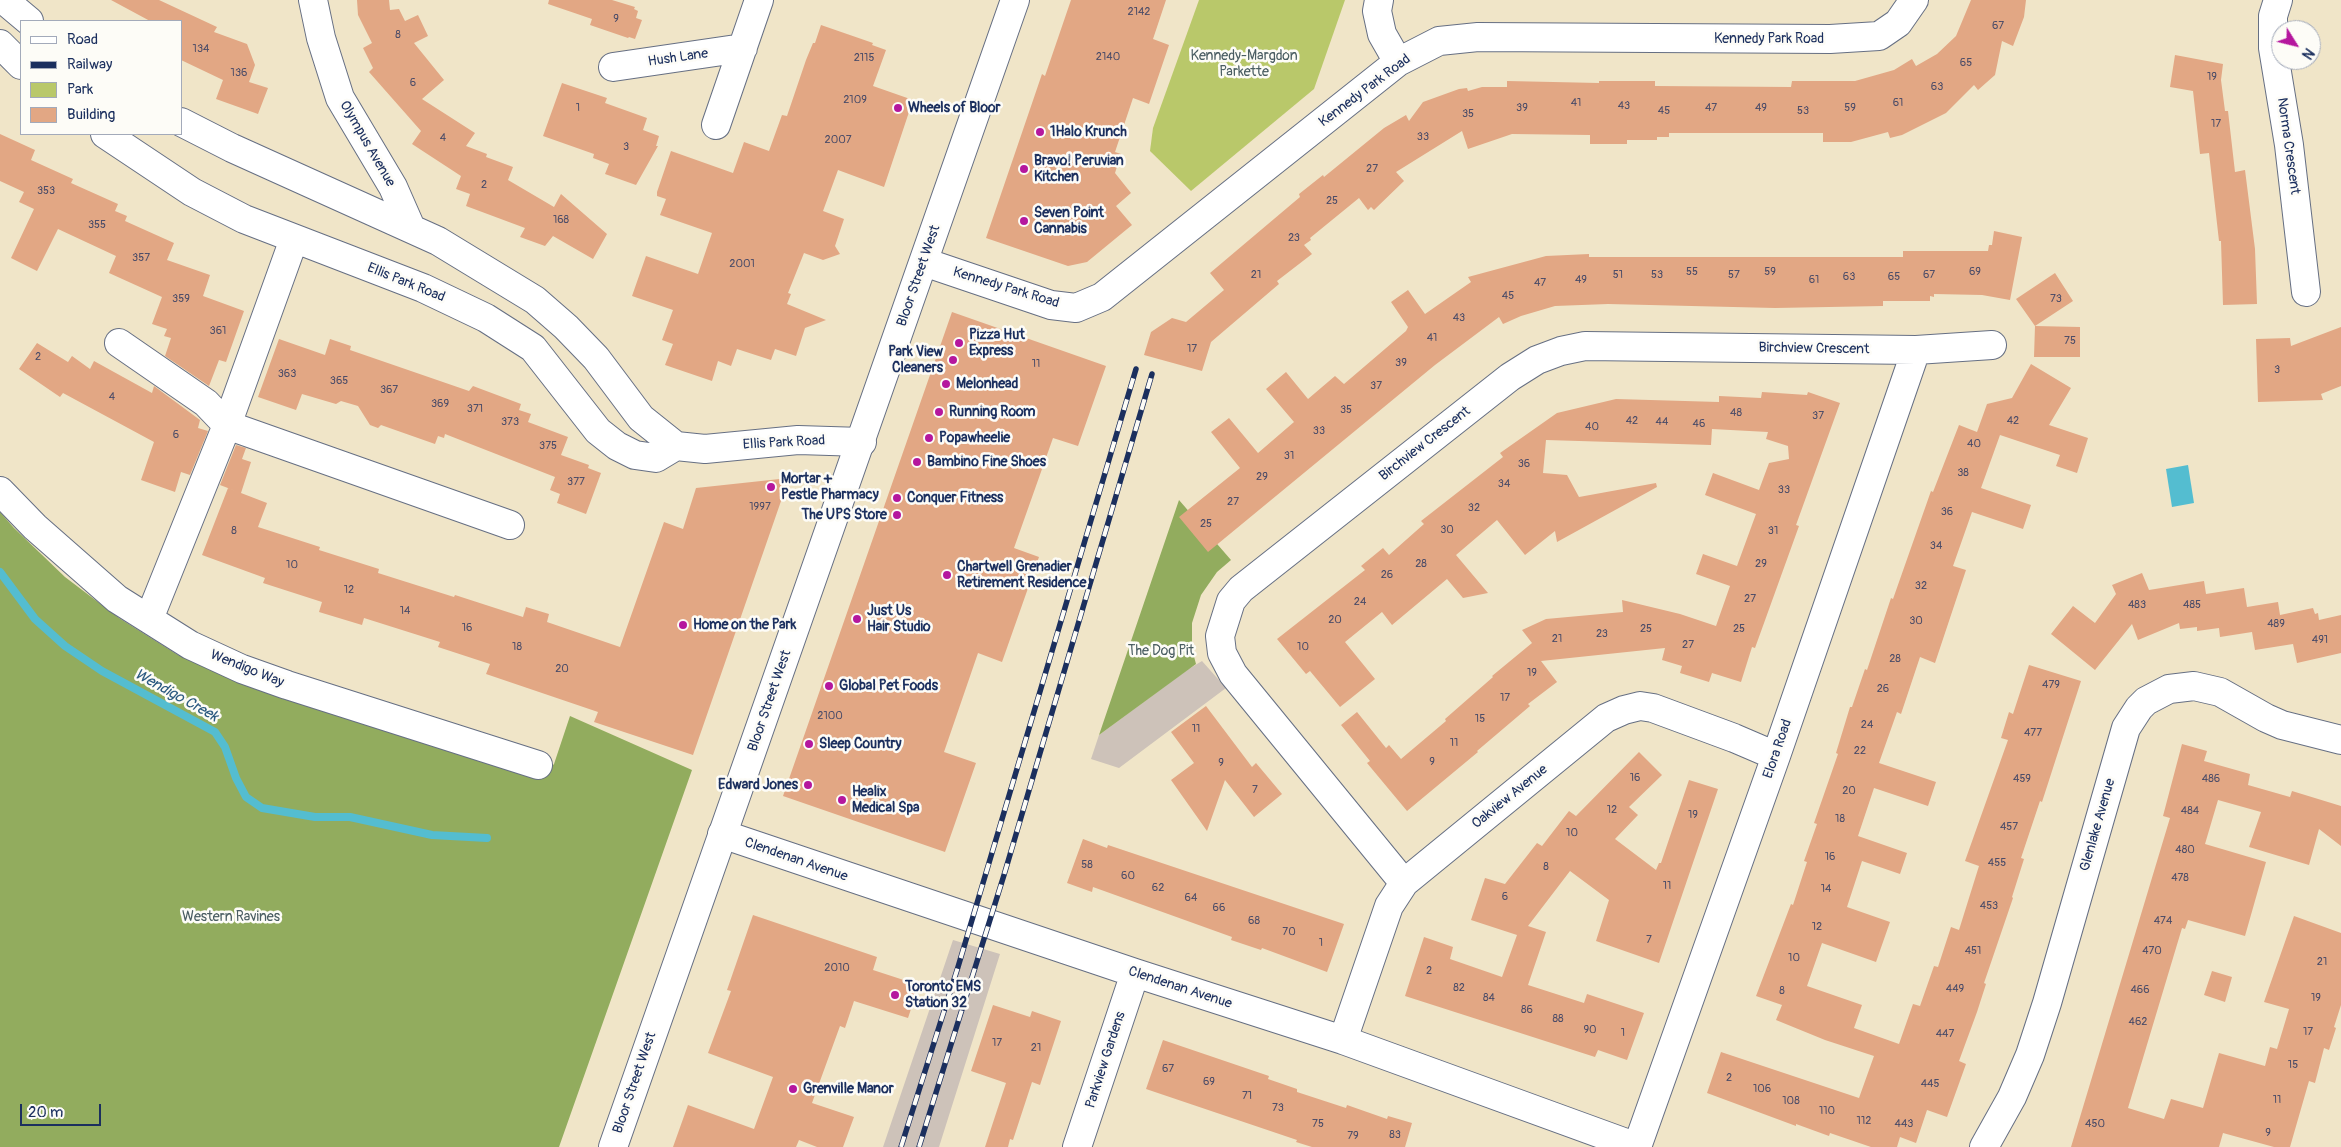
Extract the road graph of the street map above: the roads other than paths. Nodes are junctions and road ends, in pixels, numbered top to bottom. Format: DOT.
graph roads {
  1 [pos="4,0"];
  2 [pos="313,0"];
  3 [pos="759,0"];
  4 [pos="1015,0"];
  5 [pos="1379,0"];
  6 [pos="1914,0"];
  7 [pos="2278,0"];
  8 [pos="28,20"];
  9 [pos="0,44"];
  10 [pos="743,48"];
  11 [pos="1398,62"];
  12 [pos="20,64"];
  13 [pos="613,67"];
  14 [pos="182,123"];
  15 [pos="716,125"];
  16 [pos="106,135"];
  17 [pos="412,228"];
  18 [pos="294,239"];
  19 [pos="924,262"];
  20 [pos="2306,292"];
  21 [pos="119,343"];
  22 [pos="1992,345"];
  23 [pos="1916,350"];
  24 [pos="227,425"];
  25 [pos="862,442"];
  26 [pos="676,446"];
  27 [pos="0,491"];
  28 [pos="510,525"];
  29 [pos="149,619"];
  30 [pos="2341,740"];
  31 [pos="1776,756"];
  32 [pos="538,765"];
  33 [pos="722,834"];
  34 [pos="1404,883"];
  35 [pos="1135,973"];
  36 [pos="1343,1040"];
  37 [pos="613,1147"];
  38 [pos="1077,1147"];
  39 [pos="1637,1147"];
  40 [pos="1984,1147"];
  1 -- 8 [label="street"];
  2 -- 17 [label="street, Olympus Avenue"];
  3 -- 10 [label="street"];
  4 -- 19 [label="street, Bloor Street West"];
  5 -- 11 [label="street"];
  6 -- 11 [label="street, Kennedy Park Road"];
  7 -- 20 [label="street, Norma Crescent"];
  9 -- 12 [label="street"];
  10 -- 13 [label="street, Hush Lane"];
  10 -- 15 [label="street"];
  11 -- 19 [label="street, Kennedy Park Road"];
  14 -- 17 [label="street"];
  16 -- 18 [label="street, Ellis Park Road"];
  17 -- 26 [label="street"];
  18 -- 24 [label="street"];
  18 -- 26 [label="street, Ellis Park Road"];
  19 -- 25 [label="street, Bloor Street West"];
  21 -- 24 [label="street"];
  22 -- 23 [label="street, Birchview Crescent"];
  23 -- 31 [label="street, Elora Road"];
  23 -- 34 [label="street, Birchview Crescent"];
  24 -- 28 [label="street"];
  24 -- 29 [label="street"];
  25 -- 26 [label="street, Ellis Park Road"];
  25 -- 33 [label="street, Bloor Street West"];
  27 -- 29 [label="street, Wendigo Way"];
  29 -- 32 [label="street, Wendigo Way"];
  30 -- 40 [label="street, Glenlake Avenue"];
  31 -- 34 [label="street, Oakview Avenue"];
  31 -- 39 [label="street, Elora Road"];
  33 -- 35 [label="street, Clendenan Avenue"];
  33 -- 37 [label="street, Bloor Street West"];
  34 -- 36 [label="street, Oakview Avenue"];
  35 -- 36 [label="street, Clendenan Avenue"];
  35 -- 38 [label="street, Parkview Gardens"];
  36 -- 39 [label="street, Clendenan Avenue"];
}
